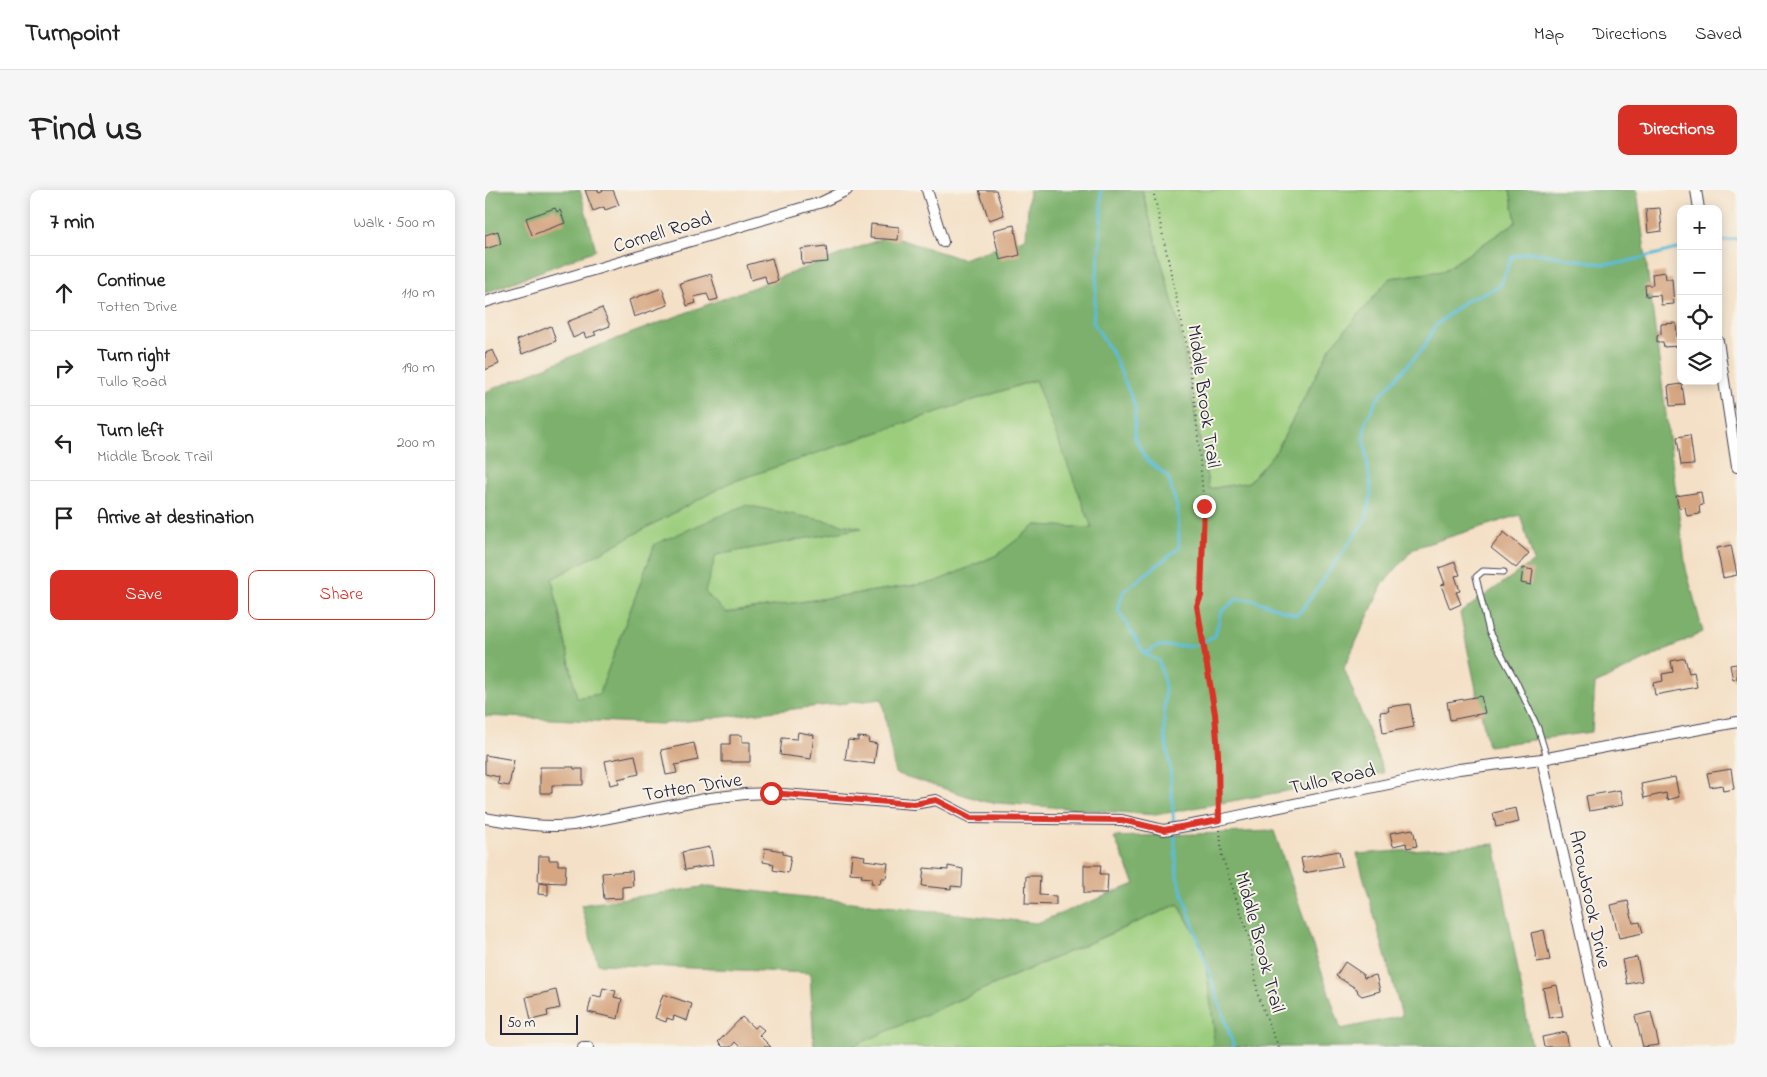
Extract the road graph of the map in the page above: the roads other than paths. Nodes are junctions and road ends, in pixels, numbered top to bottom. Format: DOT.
graph roads {
  1 [pos="847,190"];
  2 [pos="927,190"];
  3 [pos="1696,190"];
  4 [pos="1698,205"];
  5 [pos="943,242"];
  6 [pos="485,302"];
  7 [pos="1722,367"];
  8 [pos="1737,466"];
  9 [pos="1504,572"];
  10 [pos="1737,722"];
  11 [pos="1545,758"];
  12 [pos="936,800"];
  13 [pos="485,818"];
  14 [pos="583,1047"];
  15 [pos="588,1047"];
  16 [pos="1606,1047"];
  1 -- 6 [label="street, Cornell Road"];
  2 -- 5 [label="street"];
  3 -- 4 [label="street"];
  7 -- 8 [label="street"];
  9 -- 11 [label="lane"];
  10 -- 11 [label="street, Tullo Road"];
  11 -- 12 [label="street, Tullo Road"];
  11 -- 16 [label="street, Arrowbrook Drive"];
  12 -- 13 [label="street, Totten Drive"];
  14 -- 15 [label="street"];
}
